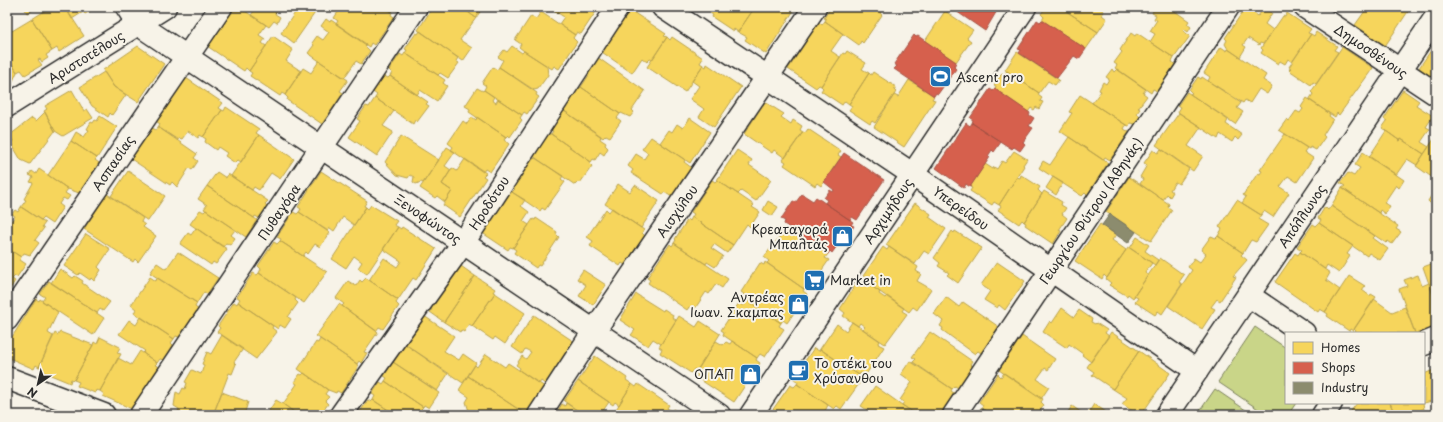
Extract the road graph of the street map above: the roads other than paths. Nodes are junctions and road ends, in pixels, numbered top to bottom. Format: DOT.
graph roads {
  1 [pos="165,7"];
  2 [pos="221,7"];
  3 [pos="416,7"];
  4 [pos="618,7"];
  5 [pos="663,7"];
  6 [pos="815,7"];
  7 [pos="1025,7"];
  8 [pos="1228,7"];
  9 [pos="1305,7"];
  10 [pos="132,16"];
  11 [pos="1436,17"];
  12 [pos="186,56"];
  13 [pos="1400,70"];
  14 [pos="769,77"];
  15 [pos="1436,94"];
  16 [pos="7,106"];
  17 [pos="322,148"];
  18 [pos="912,174"];
  19 [pos="463,242"];
  20 [pos="1051,270"];
  21 [pos="1248,295"];
  22 [pos="7,319"];
  23 [pos="594,331"];
  24 [pos="1303,332"];
  25 [pos="1436,339"];
  26 [pos="1425,344"];
  27 [pos="1197,371"];
  28 [pos="7,378"];
  29 [pos="1330,404"];
  30 [pos="104,415"];
  31 [pos="141,415"];
  32 [pos="341,415"];
  33 [pos="539,415"];
  34 [pos="719,415"];
  35 [pos="751,415"];
  36 [pos="954,415"];
  37 [pos="1167,415"];
  38 [pos="1323,415"];
  1 -- 10 [label="street, Αριστοτέλους"];
  2 -- 12 [label="street, Ασπασίας"];
  3 -- 17 [label="street, Πυθαγόρα"];
  4 -- 19 [label="street, Ηροδότου"];
  5 -- 14 [label="street, Υπερείδου"];
  6 -- 14 [label="street, Αισχύλου"];
  7 -- 18 [label="street, Αρχιμήδους"];
  8 -- 20 [label="street, Γεωργίου Φύτρου (Αθηνάς)"];
  9 -- 13 [label="street, Δημοσθένους"];
  10 -- 12 [label="street, Ξενοφώντος"];
  10 -- 16 [label="street, Αριστοτέλους"];
  11 -- 13 [label="street, Απόλλωνος"];
  12 -- 17 [label="street, Ξενοφώντος"];
  12 -- 22 [label="street, Ασπασίας"];
  13 -- 15 [label="street, Δημοσθένους"];
  13 -- 21 [label="street, Απόλλωνος"];
  14 -- 18 [label="street, Υπερείδου"];
  14 -- 23 [label="street, Αισχύλου"];
  17 -- 19 [label="street, Ξενοφώντος"];
  17 -- 31 [label="street, Πυθαγόρα"];
  18 -- 20 [label="street, Υπερείδου"];
  18 -- 35 [label="street, Αρχιμήδους"];
  19 -- 23 [label="street, Ξενοφώντος"];
  19 -- 32 [label="street, Ηροδότου"];
  20 -- 27 [label="street, Υπερείδου"];
  20 -- 36 [label="street, Γεωργίου Φύτρου (Αθηνάς)"];
  21 -- 24 [label="street"];
  21 -- 27 [label="street, Απόλλωνος"];
  23 -- 33 [label="street, Αισχύλου"];
  23 -- 34 [label="street, Ξενοφώντος"];
  25 -- 26 [label="street"];
  27 -- 37 [label="street, Απόλλωνος"];
  28 -- 30 [label="street"];
  29 -- 38 [label="street"];
}
